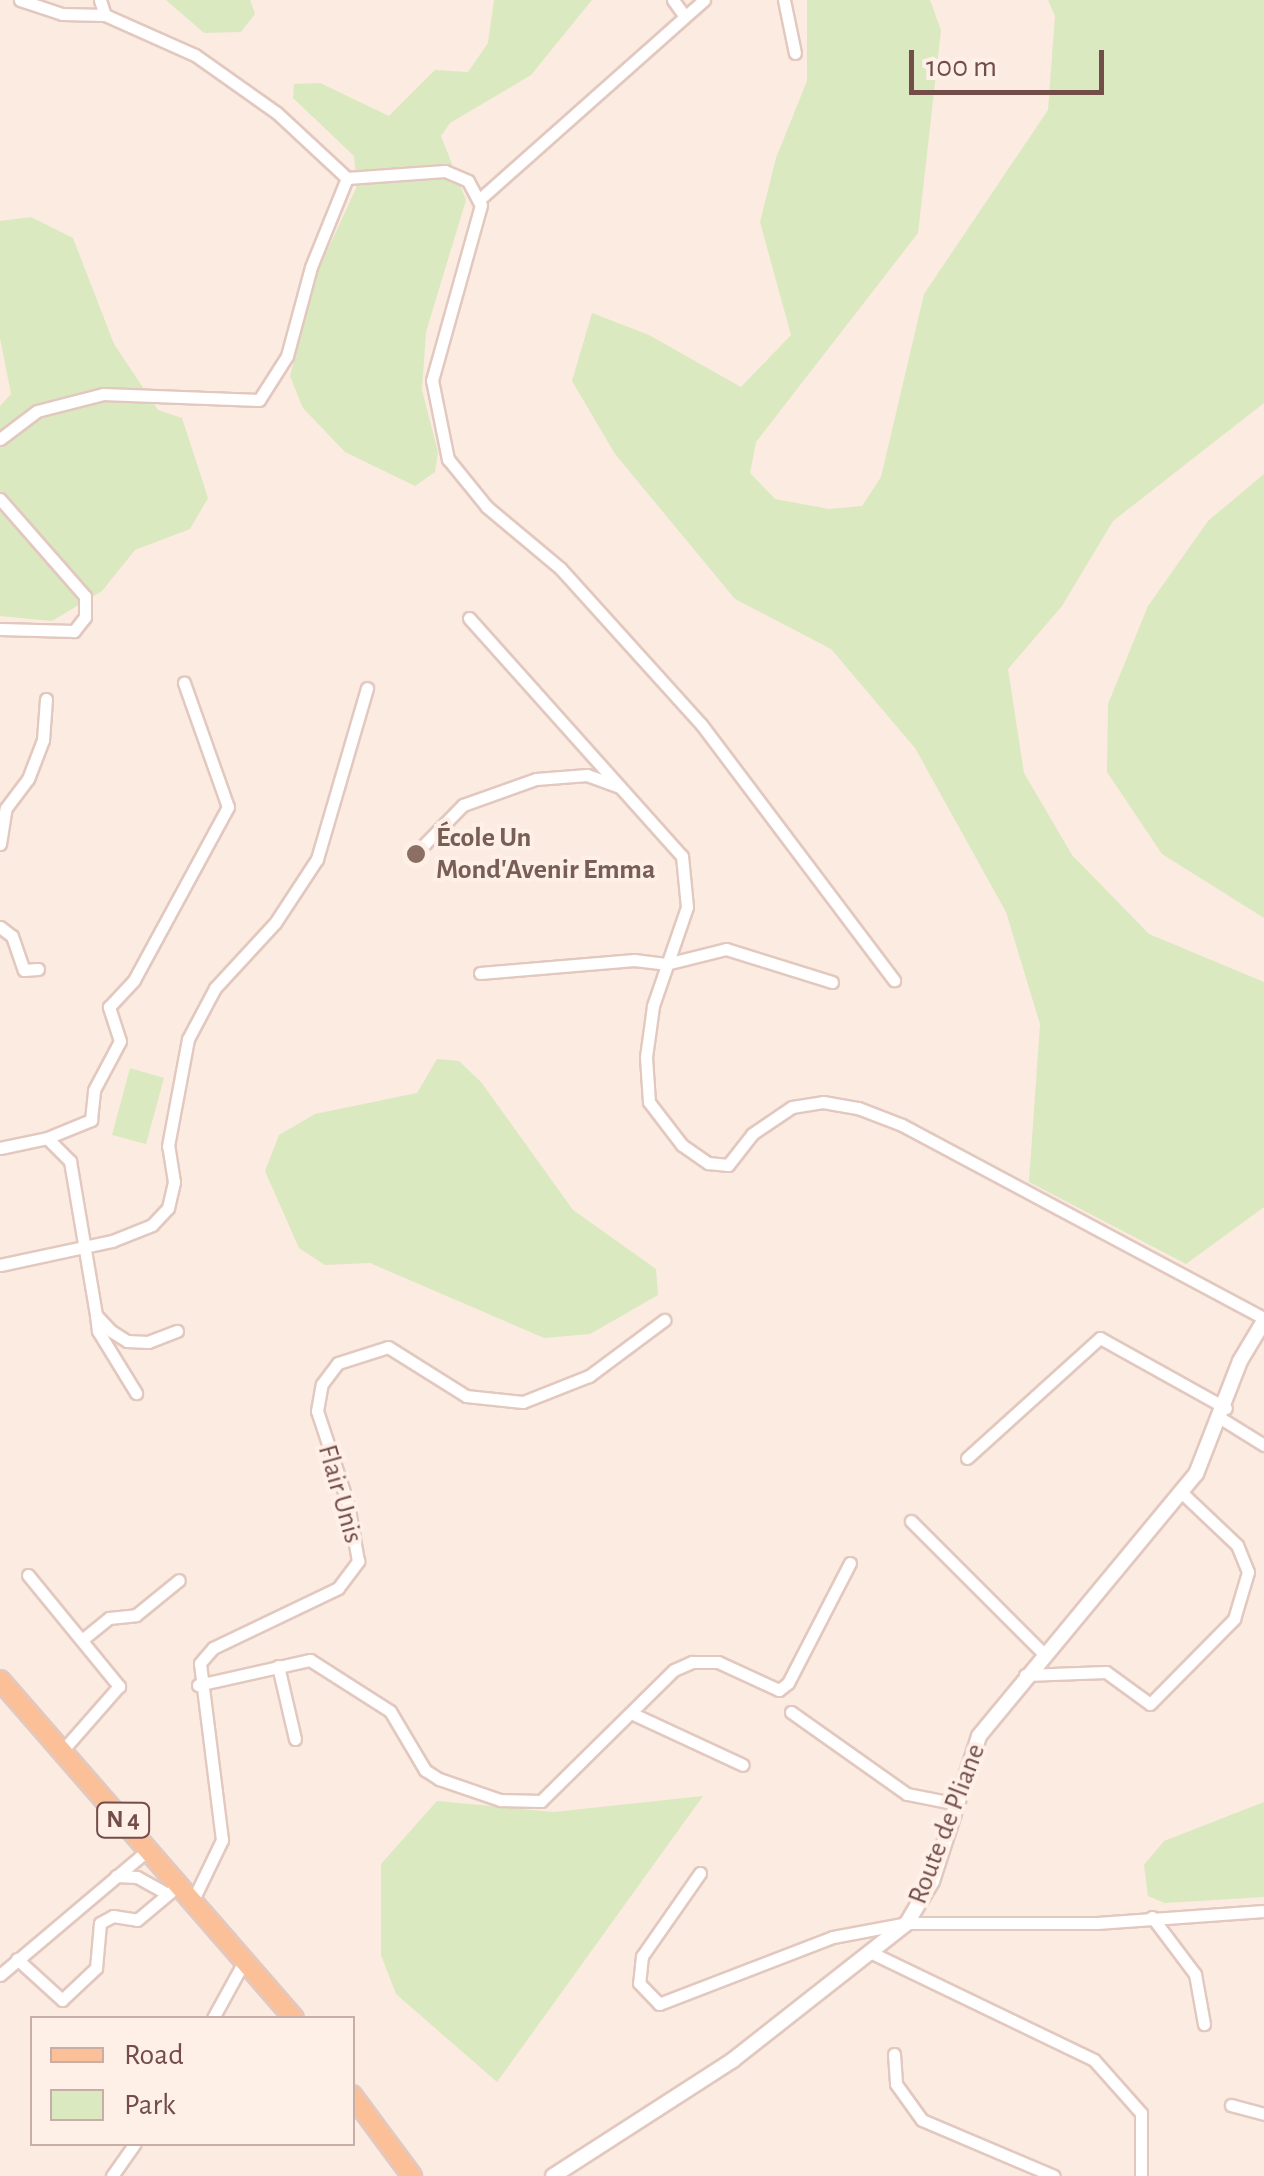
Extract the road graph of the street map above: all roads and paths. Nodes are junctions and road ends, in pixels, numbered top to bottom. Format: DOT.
graph roads {
  1 [pos="20,0"];
  2 [pos="100,0"];
  3 [pos="674,0"];
  4 [pos="704,0"];
  5 [pos="784,0"];
  6 [pos="106,14"];
  7 [pos="683,14"];
  8 [pos="794,53"];
  9 [pos="347,178"];
  10 [pos="481,198"];
  11 [pos="0,439"];
  12 [pos="0,499"];
  13 [pos="469,618"];
  14 [pos="0,629"];
  15 [pos="184,683"];
  16 [pos="367,688"];
  17 [pos="46,699"];
  18 [pos="624,788"];
  19 [pos="0,844"];
  20 [pos="412,857"];
  21 [pos="0,927"];
  22 [pos="666,964"];
  23 [pos="38,969"];
  24 [pos="480,973"];
  25 [pos="894,980"];
  26 [pos="832,982"];
  27 [pos="48,1138"];
  28 [pos="0,1148"];
  29 [pos="86,1244"];
  30 [pos="0,1265"];
  31 [pos="96,1315"];
  32 [pos="1264,1319"];
  33 [pos="664,1320"];
  34 [pos="177,1331"];
  35 [pos="136,1393"];
  36 [pos="1224,1413"];
  37 [pos="1264,1445"];
  38 [pos="967,1458"];
  39 [pos="1180,1492"];
  40 [pos="911,1521"];
  41 [pos="850,1563"];
  42 [pos="28,1574"];
  43 [pos="179,1580"];
  44 [pos="83,1639"];
  45 [pos="1044,1654"];
  46 [pos="278,1666"];
  47 [pos="1025,1675"];
  48 [pos="0,1680"];
  49 [pos="198,1686"];
  50 [pos="790,1712"];
  51 [pos="631,1713"];
  52 [pos="296,1739"];
  53 [pos="62,1751"];
  54 [pos="743,1765"];
  55 [pos="953,1803"];
  56 [pos="149,1849"];
  57 [pos="700,1873"];
  58 [pos="116,1876"];
  59 [pos="174,1889"];
  60 [pos="193,1900"];
  61 [pos="1264,1911"];
  62 [pos="1152,1917"];
  63 [pos="907,1923"];
  64 [pos="872,1953"];
  65 [pos="246,1958"];
  66 [pos="17,1960"];
  67 [pos="0,1975"];
  68 [pos="214,2016"];
  69 [pos="292,2016"];
  70 [pos="1204,2024"];
  71 [pos="894,2054"];
  72 [pos="355,2099"];
  73 [pos="1231,2105"];
  74 [pos="1264,2114"];
  75 [pos="133,2146"];
  76 [pos="112,2176"];
  77 [pos="412,2176"];
  78 [pos="553,2176"];
  79 [pos="1054,2176"];
  80 [pos="1141,2176"];
  1 -- 6 [label="street"];
  2 -- 6 [label="street"];
  3 -- 7 [label="street"];
  4 -- 7 [label="street"];
  5 -- 8 [label="street"];
  6 -- 9 [label="street"];
  7 -- 10 [label="street"];
  9 -- 10 [label="street"];
  9 -- 11 [label="street"];
  10 -- 25 [label="street"];
  12 -- 14 [label="street"];
  13 -- 18 [label="street"];
  15 -- 27 [label="street"];
  16 -- 29 [label="street"];
  17 -- 19 [label="street"];
  18 -- 20 [label="street"];
  18 -- 22 [label="street"];
  21 -- 23 [label="street"];
  22 -- 24 [label="street"];
  22 -- 26 [label="street"];
  22 -- 32 [label="street"];
  27 -- 28 [label="street"];
  27 -- 29 [label="street"];
  29 -- 30 [label="street"];
  29 -- 31 [label="street"];
  31 -- 34 [label="street"];
  31 -- 35 [label="street"];
  32 -- 36 [label="street, Route de Pliane"];
  33 -- 49 [label="street, Flair Unis"];
  36 -- 37 [label="street"];
  36 -- 38 [label="street"];
  36 -- 39 [label="street, Route de Pliane"];
  39 -- 45 [label="street, Route de Pliane"];
  39 -- 47 [label="street"];
  40 -- 45 [label="street"];
  41 -- 51 [label="street"];
  42 -- 44 [label="street"];
  43 -- 44 [label="street"];
  44 -- 53 [label="street"];
  45 -- 47 [label="street, Route de Pliane"];
  46 -- 49 [label="street"];
  46 -- 51 [label="street"];
  46 -- 52 [label="street"];
  47 -- 55 [label="street, Route de Pliane"];
  48 -- 53 [label="main road, N 4"];
  49 -- 60 [label="street"];
  50 -- 55 [label="street"];
  51 -- 54 [label="street"];
  53 -- 56 [label="main road, N 4"];
  55 -- 63 [label="street, Route de Pliane"];
  56 -- 58 [label="street"];
  56 -- 59 [label="main road, N 4"];
  57 -- 63 [label="street"];
  58 -- 59 [label="street"];
  58 -- 66 [label="street"];
  59 -- 60 [label="main road, N 4"];
  59 -- 66 [label="street"];
  60 -- 65 [label="main road, N 4"];
  61 -- 62 [label="street"];
  62 -- 63 [label="street"];
  62 -- 70 [label="street"];
  63 -- 64 [label="street, Route de Pliane"];
  64 -- 78 [label="street, Route de Pliane"];
  64 -- 80 [label="street"];
  65 -- 68 [label="street"];
  65 -- 69 [label="main road, N 4"];
  66 -- 67 [label="street"];
  71 -- 79 [label="street"];
  72 -- 77 [label="main road"];
  73 -- 74 [label="street"];
  75 -- 76 [label="street"];
}
